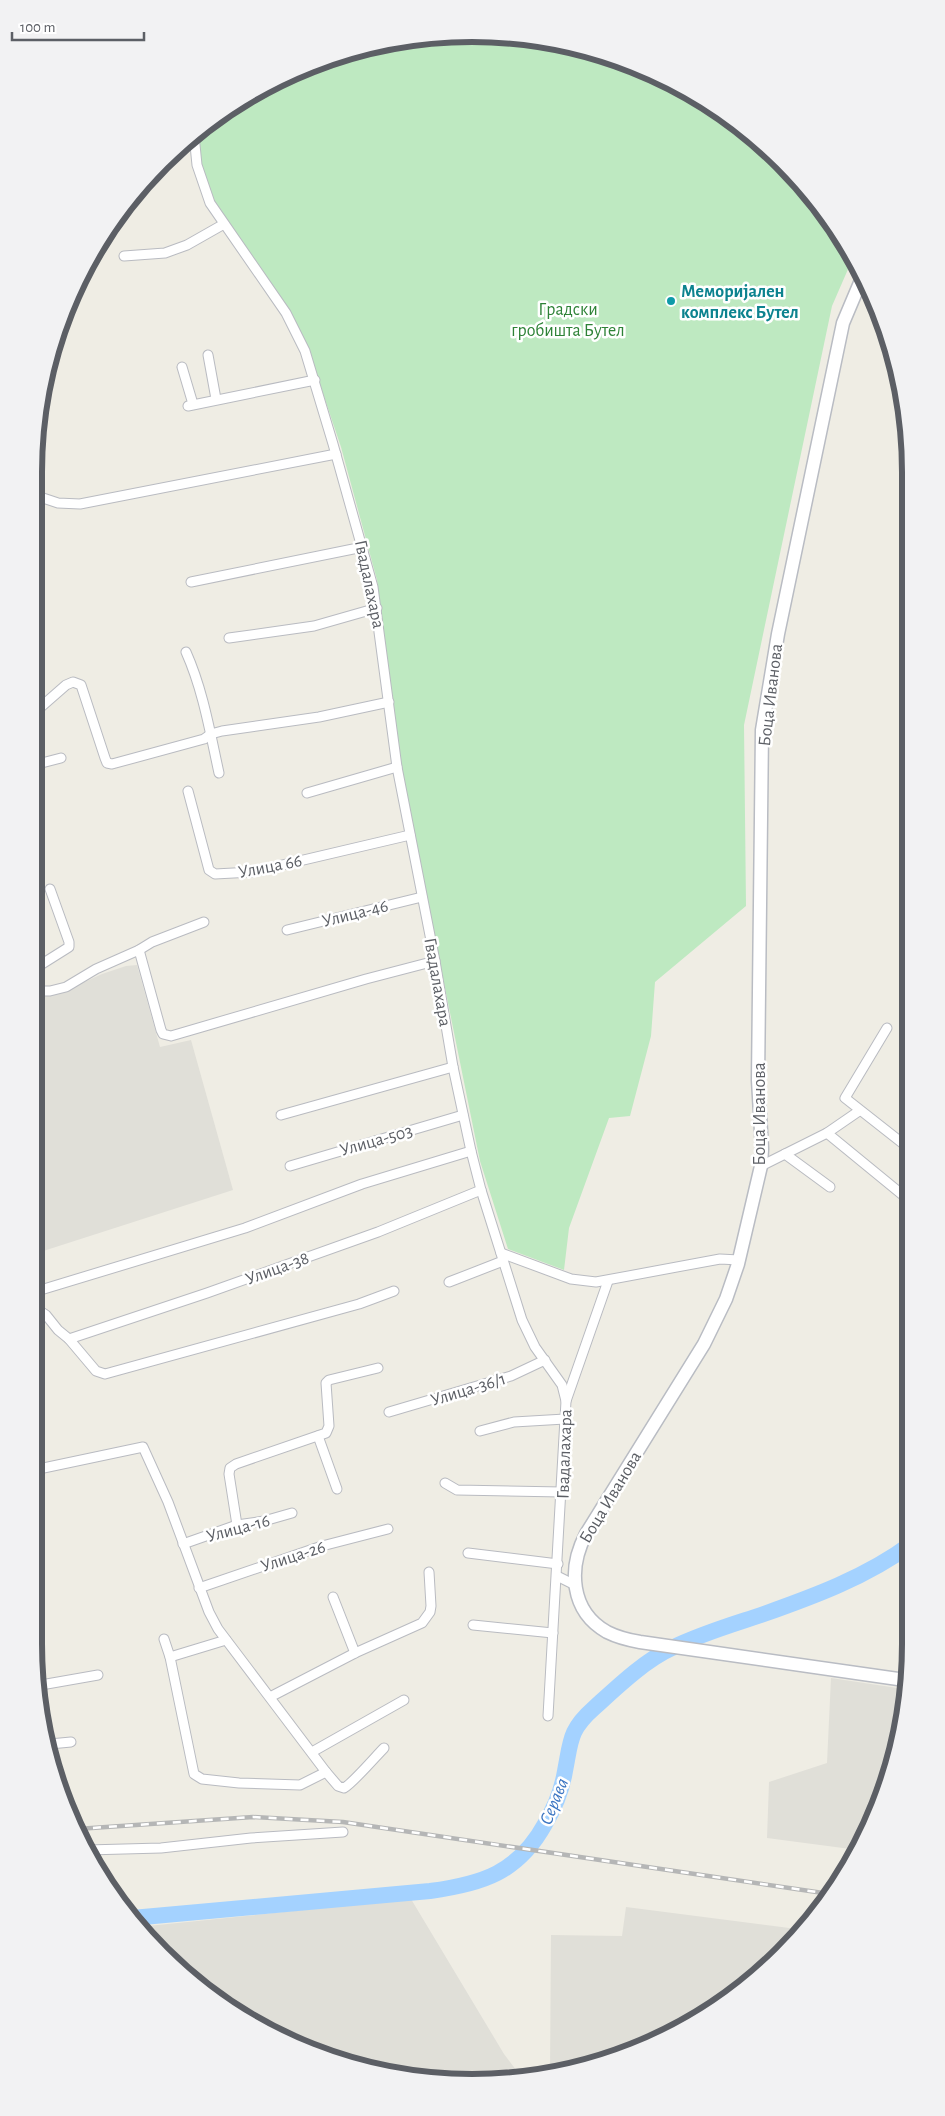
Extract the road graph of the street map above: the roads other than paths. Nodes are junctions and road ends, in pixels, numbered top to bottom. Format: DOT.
graph roads {
  1 [pos="194,145"];
  2 [pos="224,224"];
  3 [pos="124,256"];
  4 [pos="859,285"];
  5 [pos="208,355"];
  6 [pos="182,367"];
  7 [pos="314,380"];
  8 [pos="216,399"];
  9 [pos="336,454"];
  10 [pos="42,498"];
  11 [pos="363,547"];
  12 [pos="191,582"];
  13 [pos="377,608"];
  14 [pos="229,638"];
  15 [pos="186,652"];
  16 [pos="389,702"];
  17 [pos="42,706"];
  18 [pos="212,734"];
  19 [pos="61,758"];
  20 [pos="42,763"];
  21 [pos="397,767"];
  22 [pos="219,773"];
  23 [pos="188,791"];
  24 [pos="307,793"];
  25 [pos="410,835"];
  26 [pos="50,889"];
  27 [pos="422,897"];
  28 [pos="204,922"];
  29 [pos="287,930"];
  30 [pos="139,950"];
  31 [pos="435,961"];
  32 [pos="42,964"];
  33 [pos="42,991"];
  34 [pos="887,1028"];
  35 [pos="453,1067"];
  36 [pos="858,1111"];
  37 [pos="281,1115"];
  38 [pos="463,1115"];
  39 [pos="826,1133"];
  40 [pos="902,1143"];
  41 [pos="471,1151"];
  42 [pos="785,1154"];
  43 [pos="290,1166"];
  44 [pos="761,1166"];
  45 [pos="830,1188"];
  46 [pos="481,1190"];
  47 [pos="902,1194"];
  48 [pos="502,1257"];
  49 [pos="739,1260"];
  50 [pos="608,1281"];
  51 [pos="449,1282"];
  52 [pos="42,1290"];
  53 [pos="394,1291"];
  54 [pos="42,1312"];
  55 [pos="69,1339"];
  56 [pos="544,1360"];
  57 [pos="378,1368"];
  58 [pos="566,1401"];
  59 [pos="389,1412"];
  60 [pos="566,1419"];
  61 [pos="480,1431"];
  62 [pos="318,1436"];
  63 [pos="42,1468"];
  64 [pos="445,1484"];
  65 [pos="337,1490"];
  66 [pos="562,1492"];
  67 [pos="292,1512"];
  68 [pos="237,1526"];
  69 [pos="388,1529"];
  70 [pos="183,1544"];
  71 [pos="468,1553"];
  72 [pos="558,1564"];
  73 [pos="429,1572"];
  74 [pos="558,1576"];
  75 [pos="574,1584"];
  76 [pos="199,1588"];
  77 [pos="333,1597"];
  78 [pos="473,1625"];
  79 [pos="553,1633"];
  80 [pos="164,1639"];
  81 [pos="226,1640"];
  82 [pos="354,1653"];
  83 [pos="170,1656"];
  84 [pos="98,1675"];
  85 [pos="901,1679"];
  86 [pos="44,1684"];
  87 [pos="270,1697"];
  88 [pos="404,1700"];
  89 [pos="548,1716"];
  90 [pos="71,1742"];
  91 [pos="55,1744"];
  92 [pos="384,1748"];
  93 [pos="312,1752"];
  94 [pos="326,1772"];
  95 [pos="344,1832"];
  96 [pos="96,1850"];
  1 -- 2 [label="street, Гвадалахара"];
  2 -- 3 [label="street"];
  2 -- 7 [label="street, Гвадалахара"];
  4 -- 44 [label="street, Боца Иванова"];
  5 -- 8 [label="street"];
  6 -- 8 [label="street"];
  7 -- 8 [label="street"];
  7 -- 9 [label="street, Гвадалахара"];
  9 -- 10 [label="street"];
  9 -- 11 [label="street, Гвадалахара"];
  11 -- 12 [label="street"];
  11 -- 13 [label="street, Гвадалахара"];
  13 -- 14 [label="street"];
  13 -- 16 [label="street, Гвадалахара"];
  15 -- 18 [label="street"];
  16 -- 18 [label="street"];
  16 -- 21 [label="street, Гвадалахара"];
  17 -- 18 [label="street"];
  18 -- 22 [label="street"];
  19 -- 20 [label="street"];
  21 -- 24 [label="street"];
  21 -- 25 [label="street, Гвадалахара"];
  23 -- 25 [label="street, Улица 66"];
  25 -- 27 [label="street, Гвадалахара"];
  26 -- 32 [label="street"];
  27 -- 29 [label="street, Улица-46"];
  27 -- 31 [label="street, Гвадалахара"];
  28 -- 30 [label="street"];
  30 -- 31 [label="street"];
  30 -- 33 [label="street"];
  31 -- 35 [label="street, Гвадалахара"];
  34 -- 36 [label="street"];
  35 -- 37 [label="street"];
  35 -- 38 [label="street, Гвадалахара"];
  36 -- 39 [label="street"];
  36 -- 40 [label="street"];
  38 -- 41 [label="street, Гвадалахара"];
  38 -- 43 [label="street, Улица-503"];
  39 -- 42 [label="street"];
  39 -- 47 [label="street"];
  41 -- 46 [label="street, Гвадалахара"];
  41 -- 52 [label="street"];
  42 -- 44 [label="street"];
  42 -- 45 [label="street"];
  44 -- 49 [label="street, Боца Иванова"];
  46 -- 48 [label="street, Гвадалахара"];
  46 -- 55 [label="street, Улица-38"];
  48 -- 50 [label="street"];
  48 -- 51 [label="street"];
  48 -- 56 [label="street, Гвадалахара"];
  49 -- 50 [label="street"];
  49 -- 75 [label="street, Боца Иванова"];
  50 -- 58 [label="street"];
  53 -- 55 [label="street"];
  54 -- 55 [label="street"];
  56 -- 58 [label="street, Гвадалахара"];
  56 -- 59 [label="street, Улица-36/1"];
  57 -- 62 [label="street"];
  58 -- 60 [label="street, Гвадалахара"];
  60 -- 61 [label="street"];
  60 -- 66 [label="street, Гвадалахара"];
  62 -- 65 [label="street"];
  62 -- 68 [label="street"];
  63 -- 70 [label="street"];
  64 -- 66 [label="street"];
  66 -- 72 [label="street, Гвадалахара"];
  67 -- 68 [label="street, Улица-16"];
  68 -- 70 [label="street, Улица-16"];
  69 -- 76 [label="street, Улица-26"];
  70 -- 76 [label="street"];
  71 -- 72 [label="street"];
  72 -- 74 [label="street, Гвадалахара"];
  73 -- 82 [label="street"];
  74 -- 75 [label="street"];
  74 -- 79 [label="street, Гвадалахара"];
  75 -- 85 [label="street, Боца Иванова"];
  76 -- 81 [label="street"];
  77 -- 82 [label="street"];
  78 -- 79 [label="street"];
  79 -- 89 [label="street, Гвадалахара"];
  80 -- 83 [label="street"];
  81 -- 83 [label="street"];
  81 -- 87 [label="street"];
  82 -- 87 [label="street"];
  83 -- 94 [label="street"];
  84 -- 86 [label="street"];
  87 -- 93 [label="street"];
  88 -- 93 [label="street"];
  90 -- 91 [label="street"];
  92 -- 94 [label="street"];
  93 -- 94 [label="street"];
  95 -- 96 [label="street"];
}
